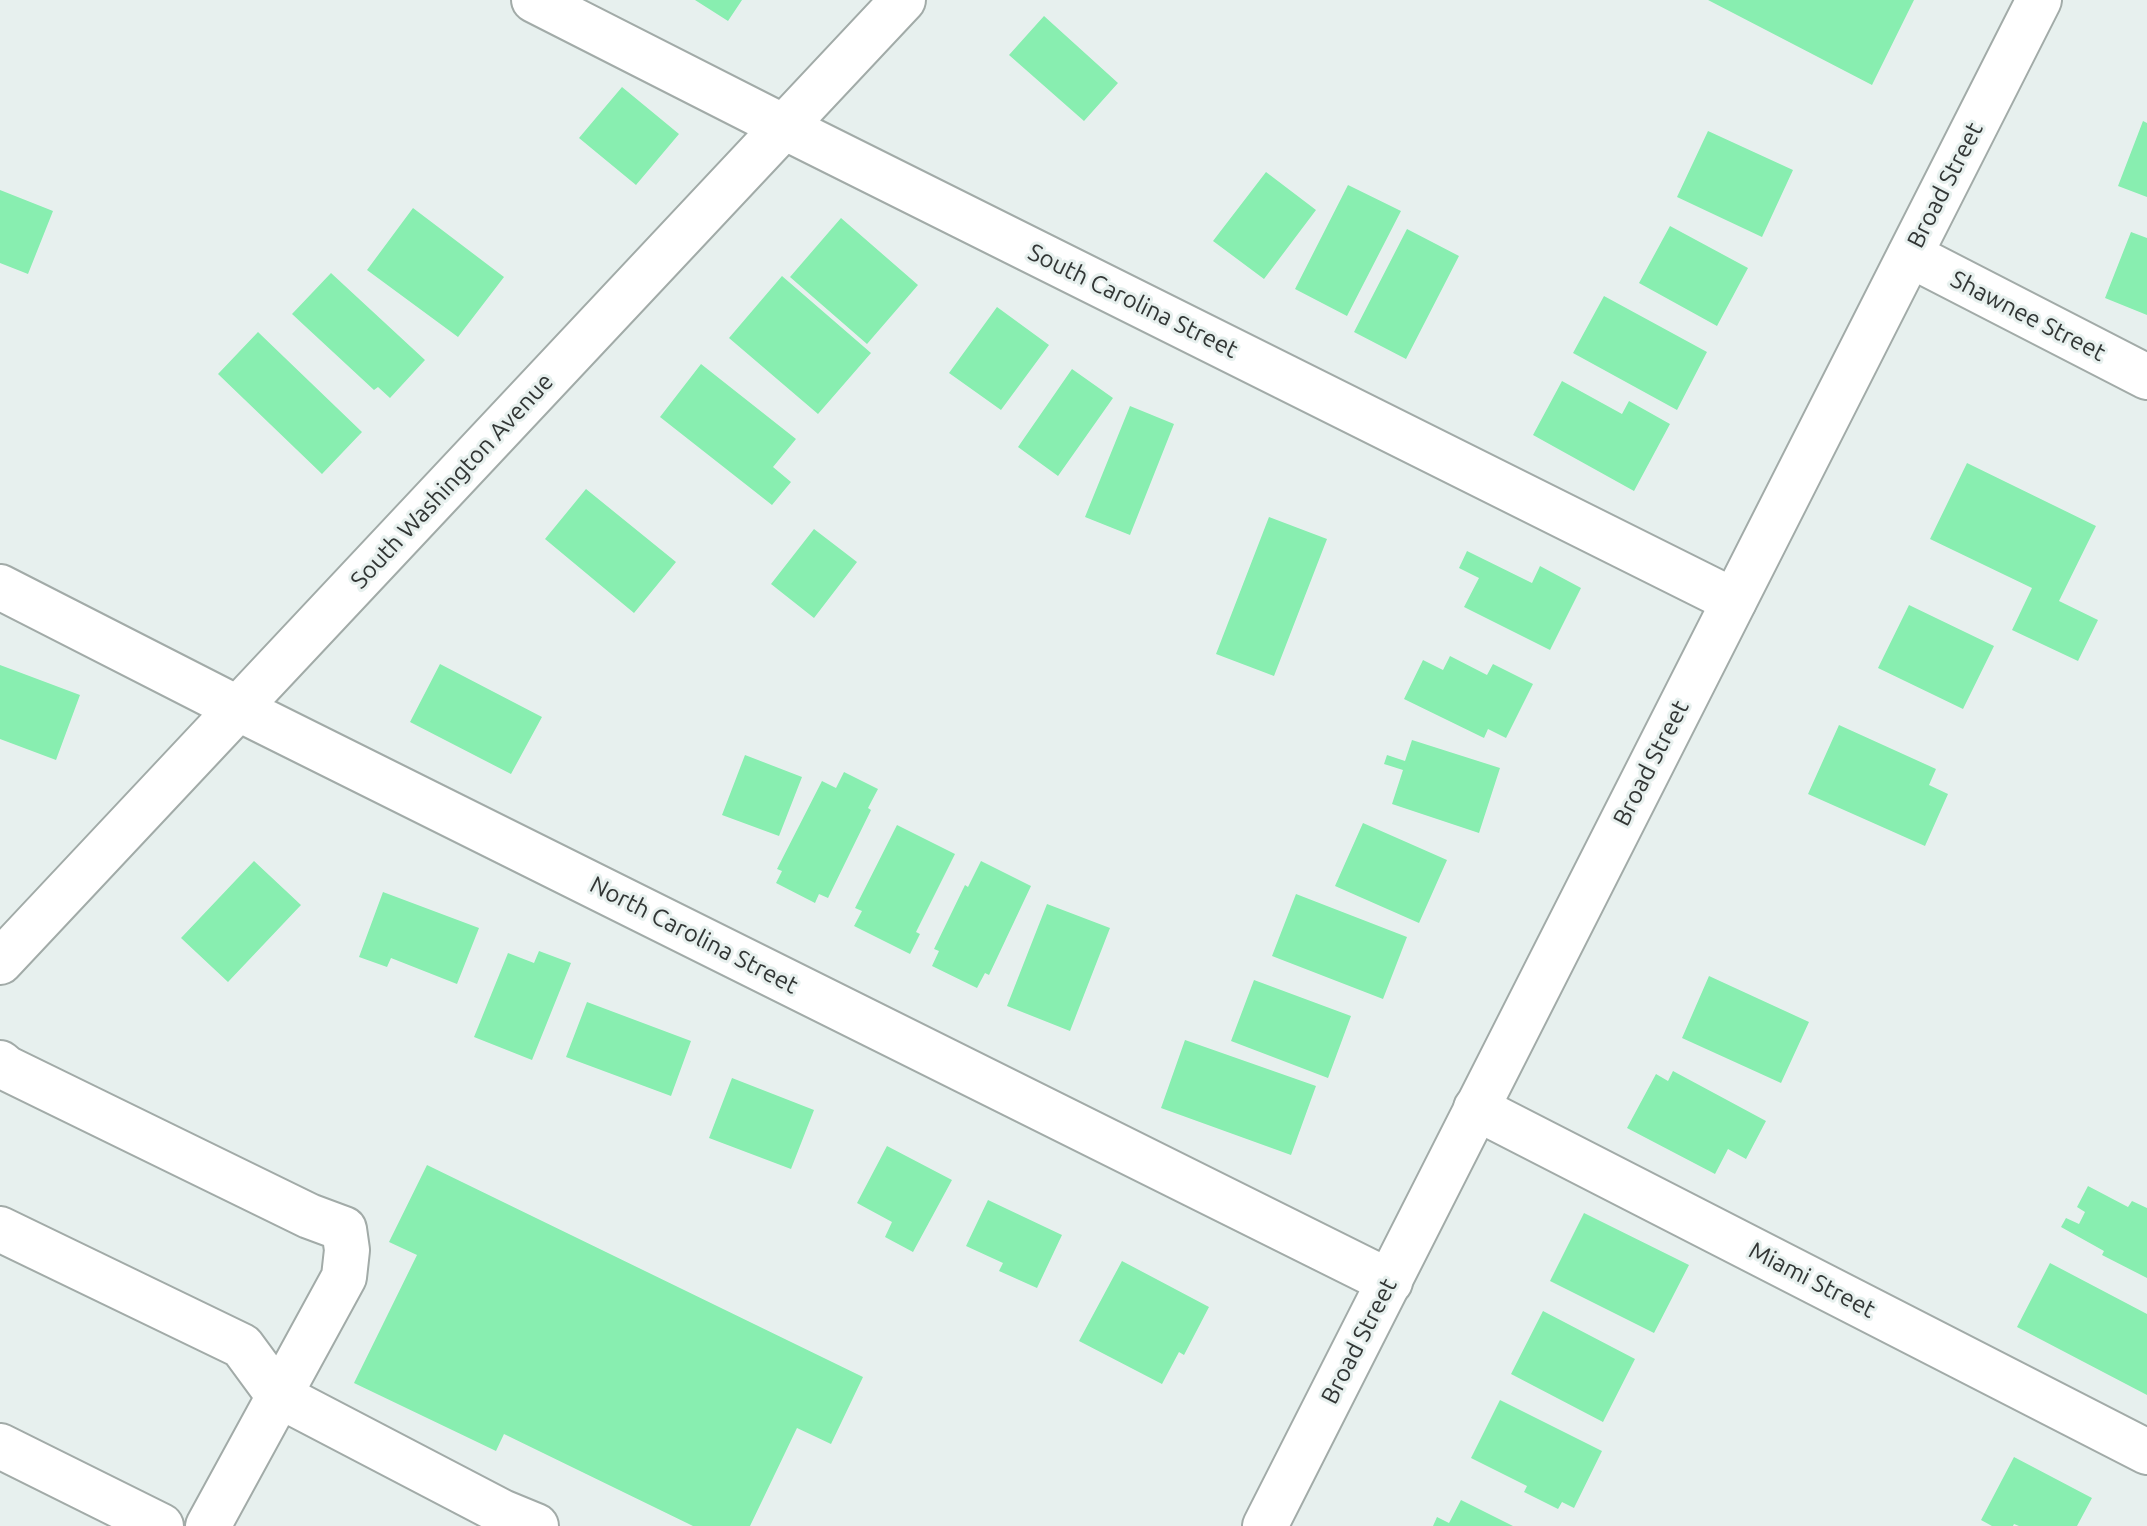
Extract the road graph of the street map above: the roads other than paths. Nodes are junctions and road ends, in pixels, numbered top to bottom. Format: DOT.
graph roads {
  1 [pos="534,0"];
  2 [pos="903,0"];
  3 [pos="2039,0"];
  4 [pos="784,127"];
  5 [pos="1910,255"];
  6 [pos="2147,377"];
  7 [pos="0,587"];
  8 [pos="1734,601"];
  9 [pos="239,709"];
  10 [pos="0,962"];
  11 [pos="0,1063"];
  12 [pos="1476,1108"];
  13 [pos="0,1229"];
  14 [pos="1390,1282"];
  15 [pos="278,1395"];
  16 [pos="0,1446"];
  17 [pos="2147,1452"];
  18 [pos="479,1514"];
  19 [pos="161,1526"];
  20 [pos="208,1526"];
  21 [pos="536,1526"];
  22 [pos="1265,1526"];
  1 -- 4 [label="street, South Carolina Street"];
  2 -- 4 [label="street, South Washington Avenue"];
  3 -- 5 [label="street, Broad Street"];
  4 -- 8 [label="street, South Carolina Street"];
  4 -- 9 [label="street, South Washington Avenue"];
  5 -- 6 [label="street, Shawnee Street"];
  5 -- 8 [label="street, Broad Street"];
  7 -- 9 [label="street, North Carolina Street"];
  8 -- 12 [label="street, Broad Street"];
  9 -- 10 [label="street, South Washington Avenue"];
  9 -- 14 [label="street, North Carolina Street"];
  11 -- 15 [label="street"];
  12 -- 14 [label="street, Broad Street"];
  12 -- 17 [label="street, Miami Street"];
  13 -- 15 [label="street"];
  14 -- 22 [label="street, Broad Street"];
  15 -- 18 [label="street"];
  15 -- 20 [label="street"];
  16 -- 19 [label="street"];
  18 -- 21 [label="street"];
}
